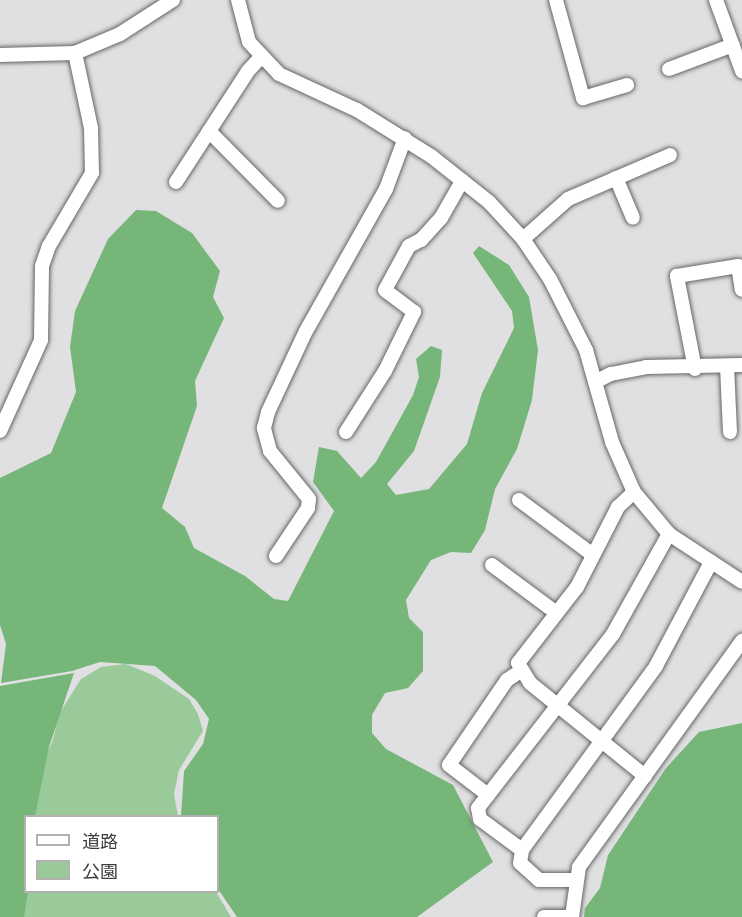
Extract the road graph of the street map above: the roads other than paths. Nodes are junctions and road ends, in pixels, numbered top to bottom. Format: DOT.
graph roads {
  1 [pos="173,0"];
  2 [pos="238,0"];
  3 [pos="556,0"];
  4 [pos="716,0"];
  5 [pos="733,45"];
  6 [pos="75,53"];
  7 [pos="0,55"];
  8 [pos="260,58"];
  9 [pos="669,69"];
  10 [pos="742,71"];
  11 [pos="627,85"];
  12 [pos="209,131"];
  13 [pos="405,138"];
  14 [pos="670,155"];
  15 [pos="616,178"];
  16 [pos="462,181"];
  17 [pos="176,182"];
  18 [pos="278,201"];
  19 [pos="633,218"];
  20 [pos="523,239"];
  21 [pos="742,291"];
  22 [pos="742,365"];
  23 [pos="727,366"];
  24 [pos="694,369"];
  25 [pos="595,382"];
  26 [pos="0,431"];
  27 [pos="346,432"];
  28 [pos="730,432"];
  29 [pos="634,492"];
  30 [pos="519,500"];
  31 [pos="669,534"];
  32 [pos="593,555"];
  33 [pos="276,556"];
  34 [pos="711,562"];
  35 [pos="492,565"];
  36 [pos="742,582"];
  37 [pos="555,612"];
  38 [pos="742,641"];
  39 [pos="522,671"];
  40 [pos="557,707"];
  41 [pos="599,740"];
  42 [pos="645,776"];
  43 [pos="488,795"];
  44 [pos="522,850"];
  45 [pos="575,880"];
  46 [pos="544,917"];
  47 [pos="571,917"];
  1 -- 6 [label="street"];
  2 -- 8 [label="street"];
  3 -- 11 [label="street"];
  4 -- 5 [label="street"];
  5 -- 9 [label="street"];
  5 -- 10 [label="street"];
  6 -- 7 [label="street"];
  6 -- 26 [label="street"];
  8 -- 12 [label="street"];
  8 -- 13 [label="street"];
  12 -- 17 [label="street"];
  12 -- 18 [label="street"];
  13 -- 16 [label="street"];
  13 -- 33 [label="street"];
  14 -- 15 [label="street"];
  15 -- 19 [label="street"];
  15 -- 20 [label="street"];
  16 -- 20 [label="street"];
  16 -- 27 [label="street"];
  20 -- 25 [label="street"];
  21 -- 24 [label="street"];
  22 -- 23 [label="street"];
  23 -- 24 [label="street"];
  23 -- 28 [label="street"];
  24 -- 25 [label="street"];
  25 -- 29 [label="street"];
  29 -- 31 [label="street"];
  29 -- 32 [label="street"];
  30 -- 32 [label="street"];
  31 -- 34 [label="street"];
  31 -- 40 [label="street"];
  32 -- 37 [label="street"];
  34 -- 36 [label="street"];
  34 -- 41 [label="street"];
  35 -- 37 [label="street"];
  37 -- 39 [label="street"];
  38 -- 42 [label="street"];
  39 -- 40 [label="street"];
  39 -- 43 [label="street"];
  40 -- 41 [label="street"];
  40 -- 43 [label="street"];
  41 -- 42 [label="street"];
  41 -- 44 [label="street"];
  42 -- 45 [label="street"];
  43 -- 44 [label="street"];
  44 -- 45 [label="street"];
  45 -- 47 [label="street"];
  46 -- 47 [label="street"];
}
